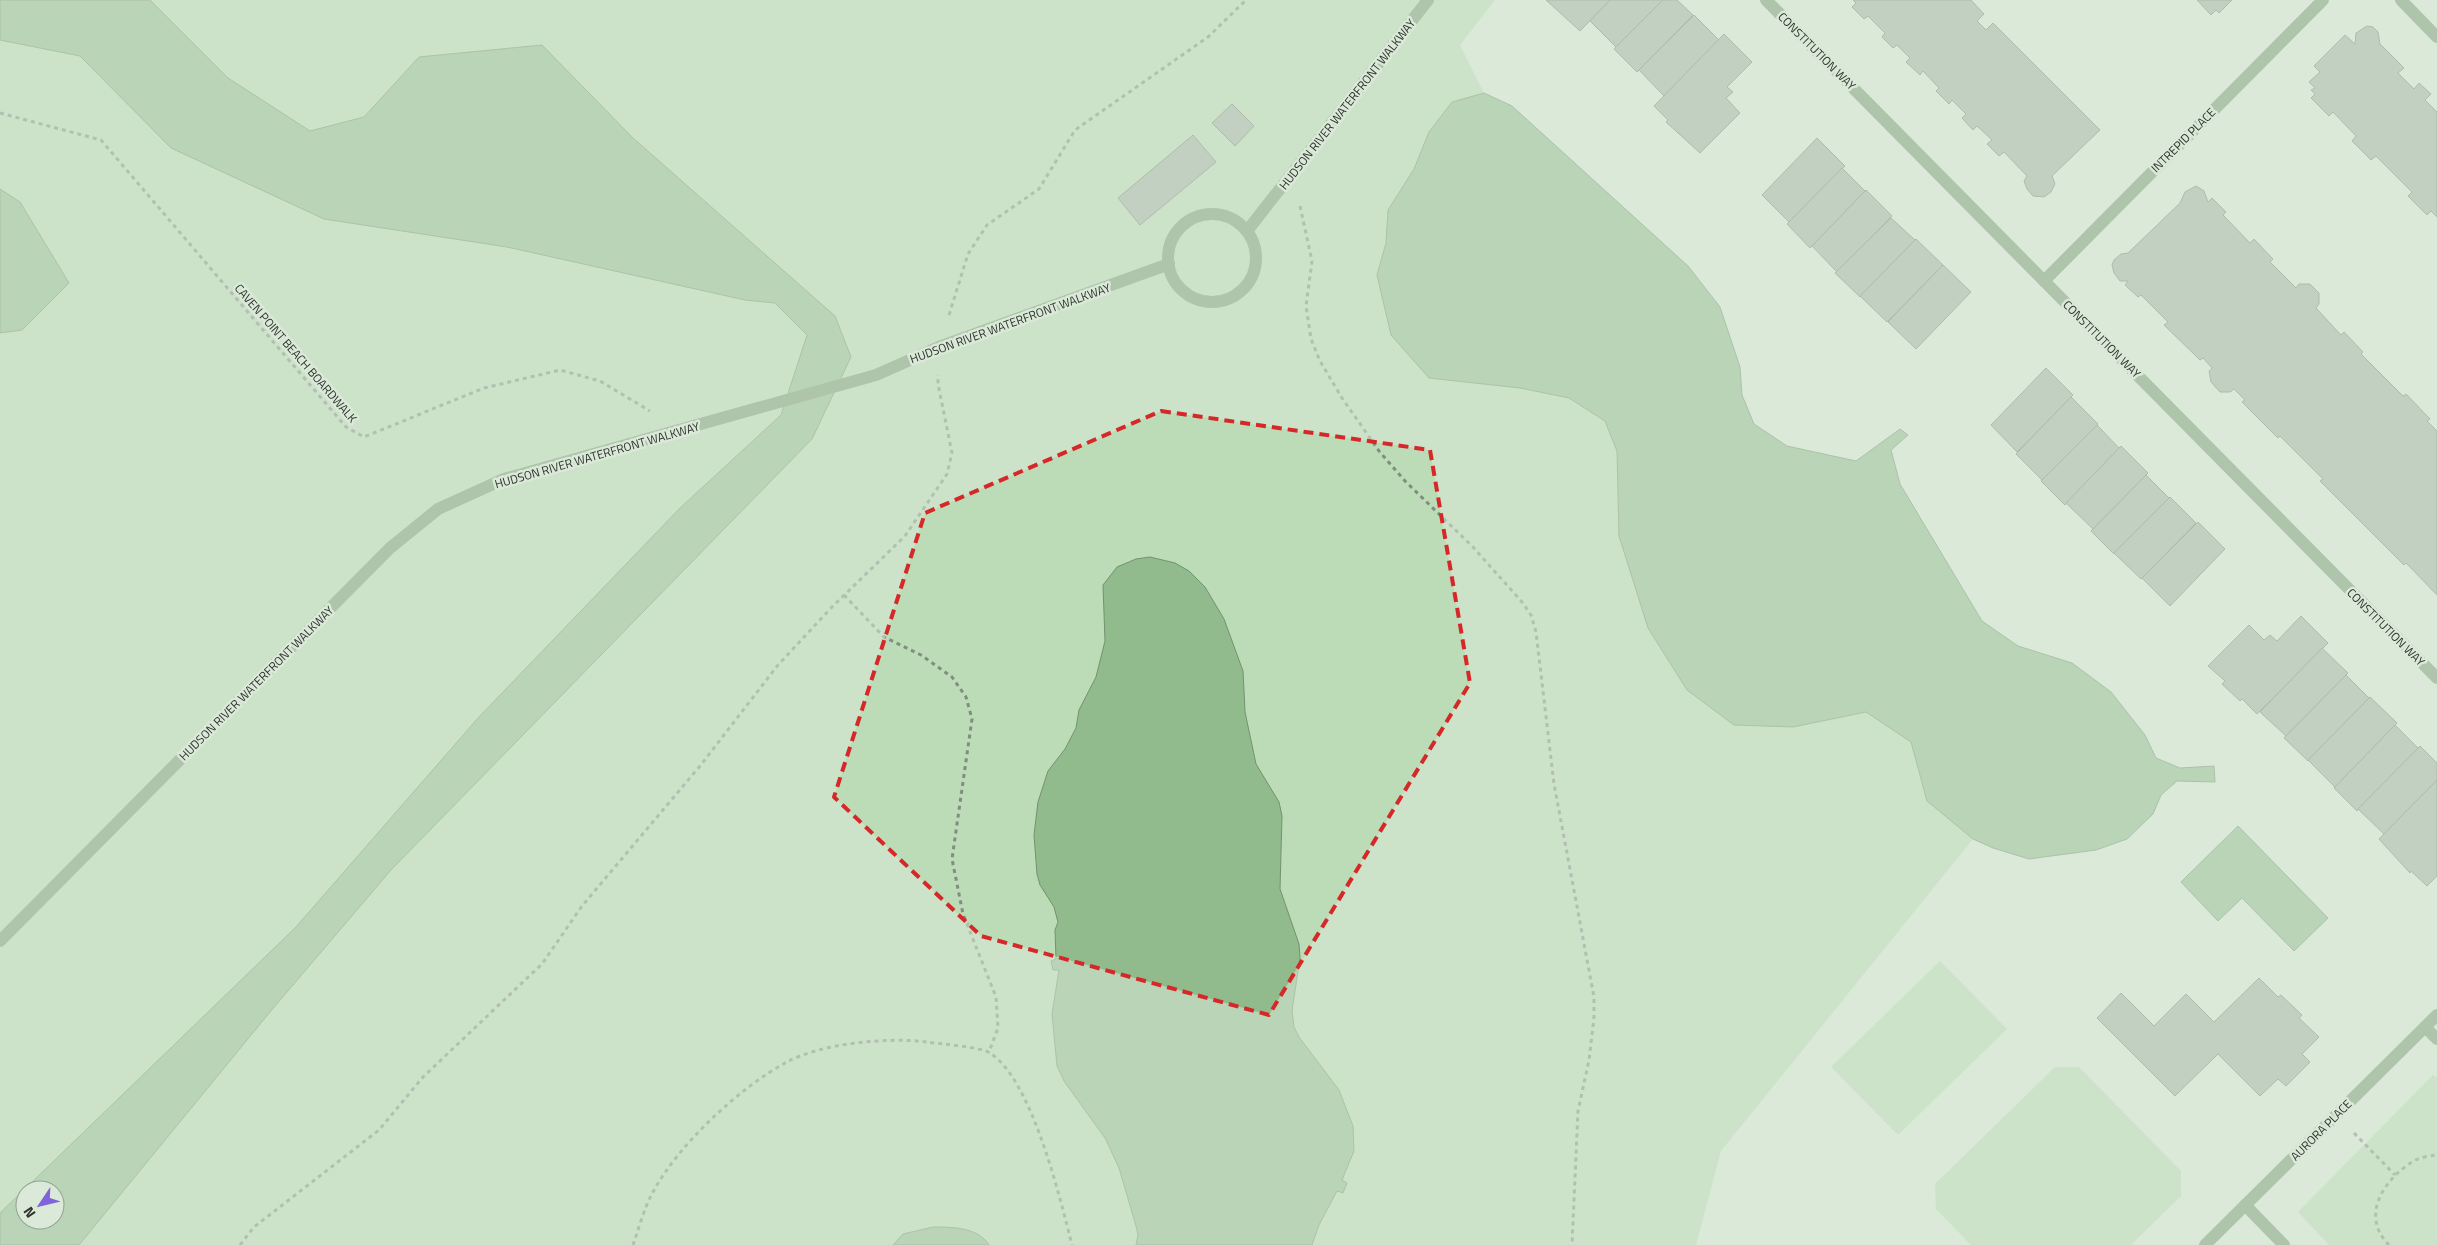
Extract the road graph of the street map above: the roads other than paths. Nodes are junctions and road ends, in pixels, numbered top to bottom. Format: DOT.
graph roads {
  1 [pos="1428,0"];
  2 [pos="1766,0"];
  3 [pos="2323,0"];
  4 [pos="2401,0"];
  5 [pos="2437,37"];
  6 [pos="1247,231"];
  7 [pos="1169,264"];
  8 [pos="2044,281"];
  9 [pos="2437,678"];
  10 [pos="0,941"];
  11 [pos="2437,1015"];
  12 [pos="2425,1027"];
  13 [pos="2437,1039"];
  14 [pos="2245,1206"];
  15 [pos="2205,1245"];
  16 [pos="2284,1245"];
  1 -- 6 [label="street, HUDSON RIVER WATERFRONT WALKWAY"];
  2 -- 8 [label="street, CONSTITUTION WAY"];
  3 -- 8 [label="street, INTREPID PLACE"];
  4 -- 5 [label="street"];
  6 -- 7 [label="street"];
  6 -- 7 [label="street"];
  7 -- 10 [label="street, HUDSON RIVER WATERFRONT WALKWAY"];
  8 -- 9 [label="street, CONSTITUTION WAY"];
  11 -- 12 [label="street, AURORA PLACE"];
  12 -- 13 [label="street"];
  12 -- 14 [label="street, AURORA PLACE"];
  14 -- 15 [label="street, AURORA PLACE"];
  14 -- 16 [label="street"];
}
